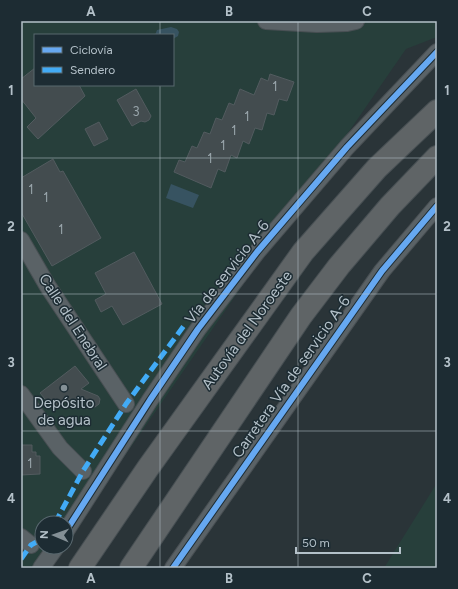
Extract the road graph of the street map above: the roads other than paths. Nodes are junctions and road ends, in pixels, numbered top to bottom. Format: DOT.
graph roads {
  1 [pos="266,21"];
  2 [pos="356,21"];
  3 [pos="437,52"];
  4 [pos="437,111"];
  5 [pos="437,157"];
  6 [pos="437,206"];
  7 [pos="21,240"];
  8 [pos="21,394"];
  9 [pos="126,404"];
  10 [pos="83,471"];
  11 [pos="74,519"];
  12 [pos="50,555"];
  13 [pos="41,568"];
  14 [pos="80,568"];
  15 [pos="131,568"];
  16 [pos="173,568"];
  1 -- 2 [label="street"];
  3 -- 11 [label="street, Vía de servicio A-6"];
  4 -- 14 [label="highway, Autovía del Noroeste"];
  5 -- 15 [label="highway"];
  6 -- 16 [label="street, Carretera Vía de servicio A-6"];
  7 -- 9 [label="street, Calle del Enebral"];
  8 -- 10 [label="street"];
  12 -- 13 [label="street"];
}
